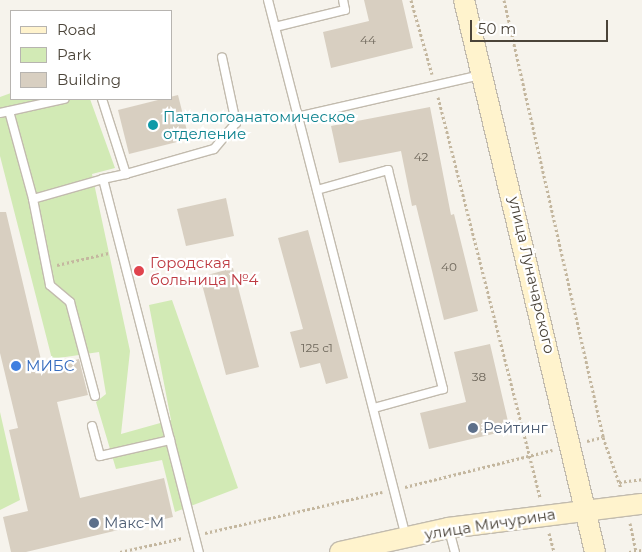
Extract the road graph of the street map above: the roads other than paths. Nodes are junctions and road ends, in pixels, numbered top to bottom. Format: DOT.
graph roads {
  1 [pos="268,0"];
  2 [pos="343,0"];
  3 [pos="464,0"];
  4 [pos="275,27"];
  5 [pos="222,57"];
  6 [pos="484,74"];
  7 [pos="59,100"];
  8 [pos="102,100"];
  9 [pos="9,111"];
  10 [pos="0,113"];
  11 [pos="298,117"];
  12 [pos="126,174"];
  13 [pos="103,180"];
  14 [pos="316,190"];
  15 [pos="33,199"];
  16 [pos="95,396"];
  17 [pos="374,408"];
  18 [pos="92,426"];
  19 [pos="170,440"];
  20 [pos="634,506"];
  21 [pos="585,511"];
  22 [pos="448,528"];
  23 [pos="406,537"];
  24 [pos="199,552"];
  25 [pos="340,552"];
  26 [pos="454,552"];
  27 [pos="596,552"];
  1 -- 4 [label="lane"];
  2 -- 4 [label="lane"];
  3 -- 6 [label="main road, улица Луначарского"];
  4 -- 11 [label="lane"];
  5 -- 12 [label="lane"];
  6 -- 11 [label="lane"];
  6 -- 21 [label="main road, улица Луначарского"];
  7 -- 9 [label="lane"];
  8 -- 12 [label="lane"];
  9 -- 10 [label="lane"];
  9 -- 15 [label="lane"];
  11 -- 14 [label="lane"];
  12 -- 13 [label="lane"];
  13 -- 15 [label="lane"];
  13 -- 19 [label="lane"];
  14 -- 17 [label="lane"];
  14 -- 17 [label="lane"];
  15 -- 16 [label="lane"];
  17 -- 23 [label="lane"];
  18 -- 19 [label="lane"];
  19 -- 24 [label="lane"];
  20 -- 21 [label="main road, улица Мичурина"];
  21 -- 22 [label="main road, улица Мичурина"];
  21 -- 27 [label="main road, улица Луначарского"];
  22 -- 23 [label="main road, улица Мичурина"];
  22 -- 26 [label="lane"];
  23 -- 25 [label="main road, улица Мичурина"];
}
